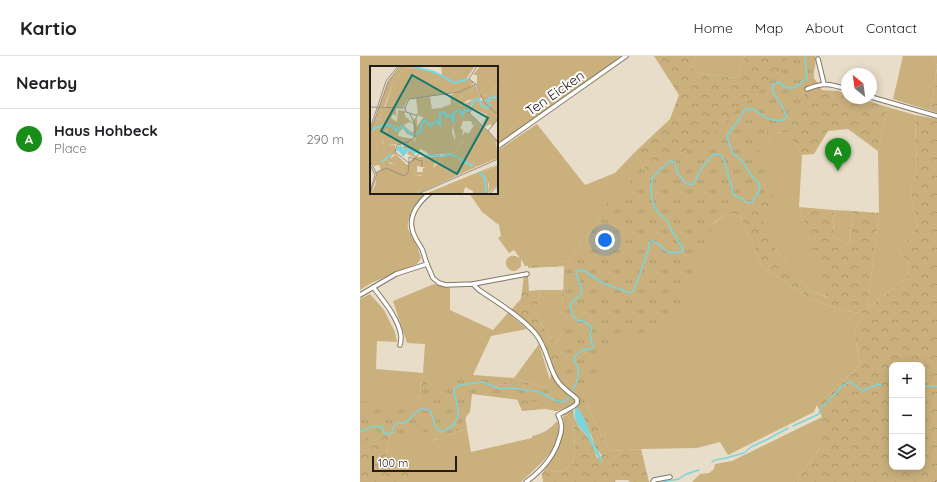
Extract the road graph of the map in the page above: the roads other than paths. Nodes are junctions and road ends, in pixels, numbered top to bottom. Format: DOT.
graph roads {
  1 [pos="626,56"];
  2 [pos="818,59"];
  3 [pos="824,84"];
  4 [pos="841,87"];
  5 [pos="807,89"];
  6 [pos="877,99"];
  7 [pos="937,116"];
  8 [pos="498,146"];
  9 [pos="429,194"];
  10 [pos="427,264"];
  11 [pos="527,274"];
  12 [pos="473,284"];
  13 [pos="373,287"];
  14 [pos="360,295"];
  15 [pos="400,345"];
  16 [pos="670,476"];
  17 [pos="526,482"];
  18 [pos="653,482"];
  1 -- 8 [label="lane, Ten Eicken"];
  2 -- 3 [label="lane"];
  3 -- 4 [label="lane"];
  3 -- 5 [label="lane"];
  6 -- 7 [label="lane"];
  9 -- 10 [label="lane"];
  10 -- 12 [label="lane"];
  10 -- 13 [label="lane"];
  11 -- 12 [label="lane"];
  12 -- 17 [label="lane"];
  13 -- 14 [label="lane"];
  13 -- 15 [label="lane"];
  16 -- 18 [label="lane"];
}
